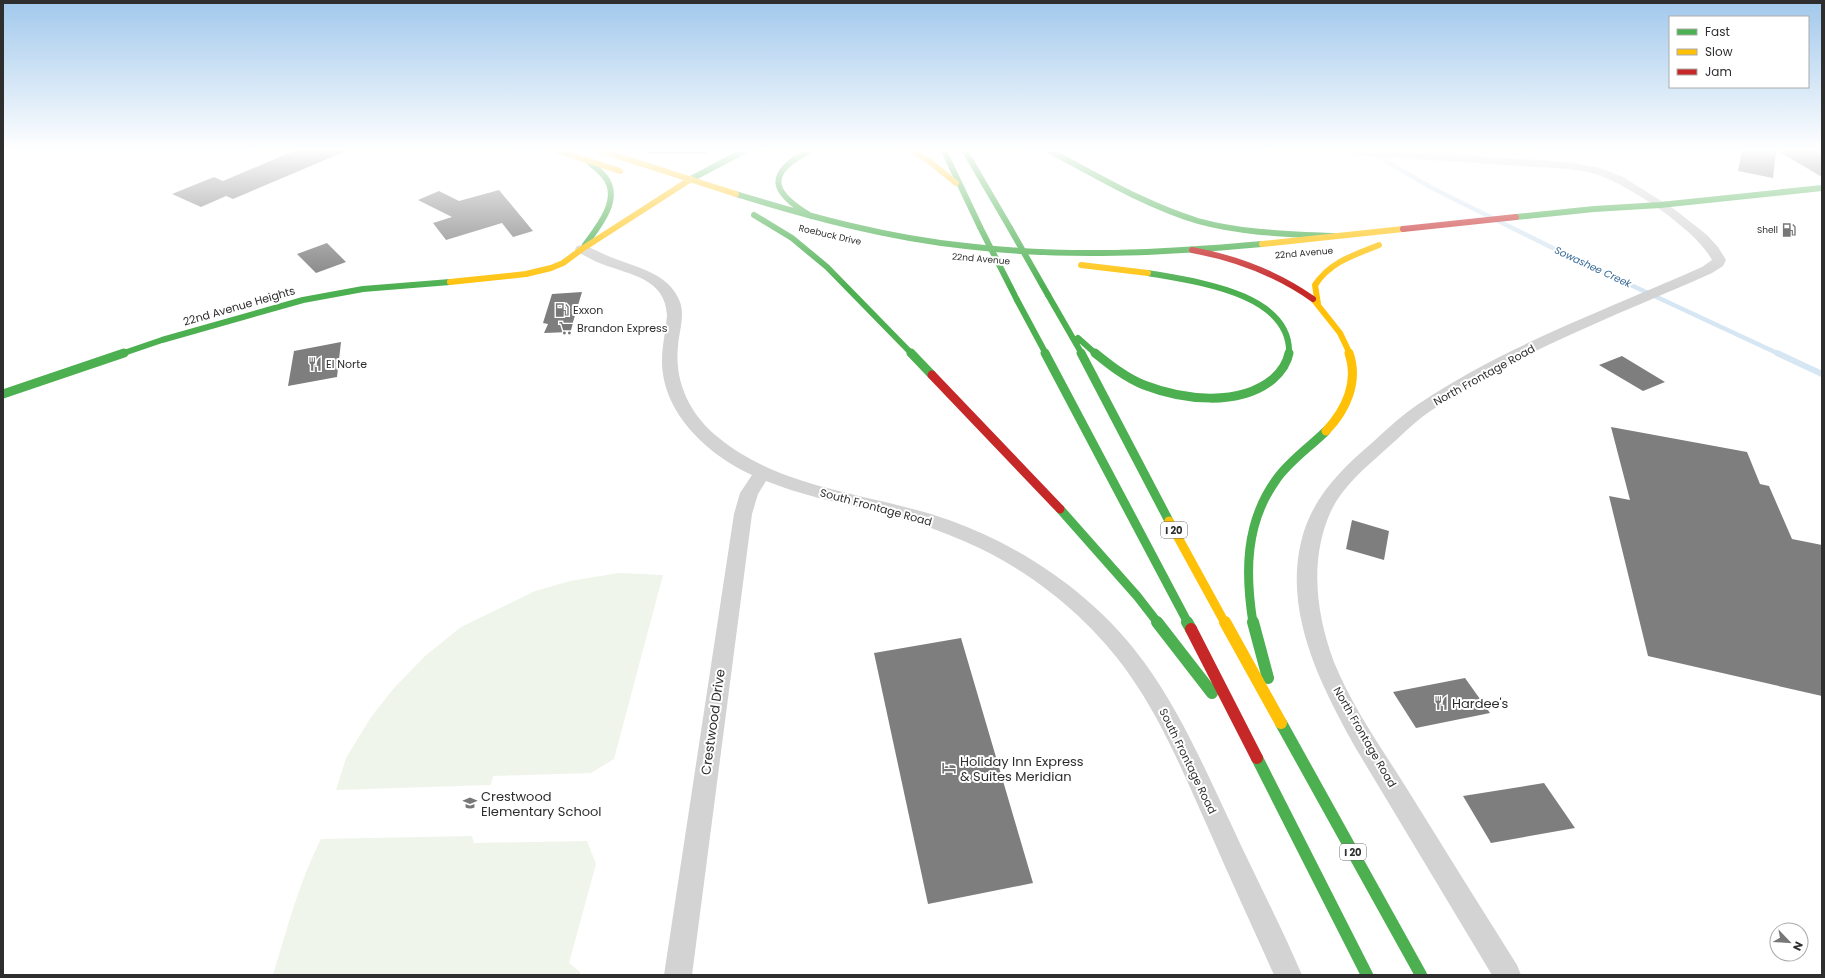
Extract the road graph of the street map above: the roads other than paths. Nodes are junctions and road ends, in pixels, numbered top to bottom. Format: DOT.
graph roads {
  1 [pos="610,197"];
  2 [pos="664,197"];
  3 [pos="748,197"];
  4 [pos="783,197"];
  5 [pos="966,197"];
  6 [pos="992,197"];
  7 [pos="1140,197"];
  8 [pos="1647,197"];
  9 [pos="1740,197"];
  10 [pos="1660,205"];
  11 [pos="811,216"];
  12 [pos="1630,216"];
  13 [pos="790,226"];
  14 [pos="1333,236"];
  15 [pos="948,244"];
  16 [pos="582,249"];
  17 [pos="1346,249"];
  18 [pos="1192,250"];
  19 [pos="559,254"];
  20 [pos="1258,257"];
  21 [pos="982,259"];
  22 [pos="1236,259"];
  23 [pos="543,260"];
  24 [pos="1004,261"];
  25 [pos="1019,262"];
  26 [pos="1201,262"];
  27 [pos="1041,263"];
  28 [pos="1150,264"];
  29 [pos="489,278"];
  30 [pos="1318,304"];
  31 [pos="1068,328"];
  32 [pos="3,394"];
  33 [pos="762,474"];
  34 [pos="1285,728"];
  35 [pos="1247,738"];
  36 [pos="678,975"];
  37 [pos="1288,975"];
  38 [pos="1367,975"];
  39 [pos="1421,975"];
  40 [pos="1507,975"];
  1 -- 16 [label="main road"];
  2 -- 16 [label="main road, 22nd Avenue Heights"];
  3 -- 11 [label="main road, Roebuck Drive"];
  4 -- 11 [label="main road"];
  5 -- 35 [label="main road, I 20, bridge"];
  6 -- 31 [label="main road, I 20, bridge"];
  7 -- 14 [label="main road"];
  8 -- 10 [label="street, North Frontage Road"];
  9 -- 10 [label="main road, 22nd Avenue"];
  10 -- 12 [label="main road, 22nd Avenue"];
  10 -- 14 [label="main road, 22nd Avenue"];
  10 -- 40 [label="street, North Frontage Road"];
  11 -- 15 [label="main road, Roebuck Drive"];
  13 -- 35 [label="main road, Roebuck Drive"];
  14 -- 18 [label="main road, 22nd Avenue"];
  15 -- 18 [label="main road, 22nd Avenue"];
  16 -- 19 [label="main road, 22nd Avenue Heights"];
  16 -- 29 [label="main road, 22nd Avenue Heights"];
  16 -- 33 [label="street, South Frontage Road"];
  17 -- 30 [label="main road, 22nd Avenue"];
  18 -- 22 [label="main road"];
  20 -- 22 [label="main road"];
  21 -- 24 [label="main road, 22nd Avenue"];
  22 -- 26 [label="main road"];
  22 -- 30 [label="main road"];
  23 -- 29 [label="main road, 22nd Avenue Heights"];
  25 -- 27 [label="main road, 22nd Avenue"];
  28 -- 31 [label="main road"];
  29 -- 32 [label="main road, 22nd Avenue Heights"];
  30 -- 34 [label="main road"];
  31 -- 34 [label="main road, I 20"];
  33 -- 36 [label="street, Crestwood Drive"];
  33 -- 37 [label="street, South Frontage Road"];
  34 -- 39 [label="main road, I 20"];
  35 -- 38 [label="main road, I 20"];
}
